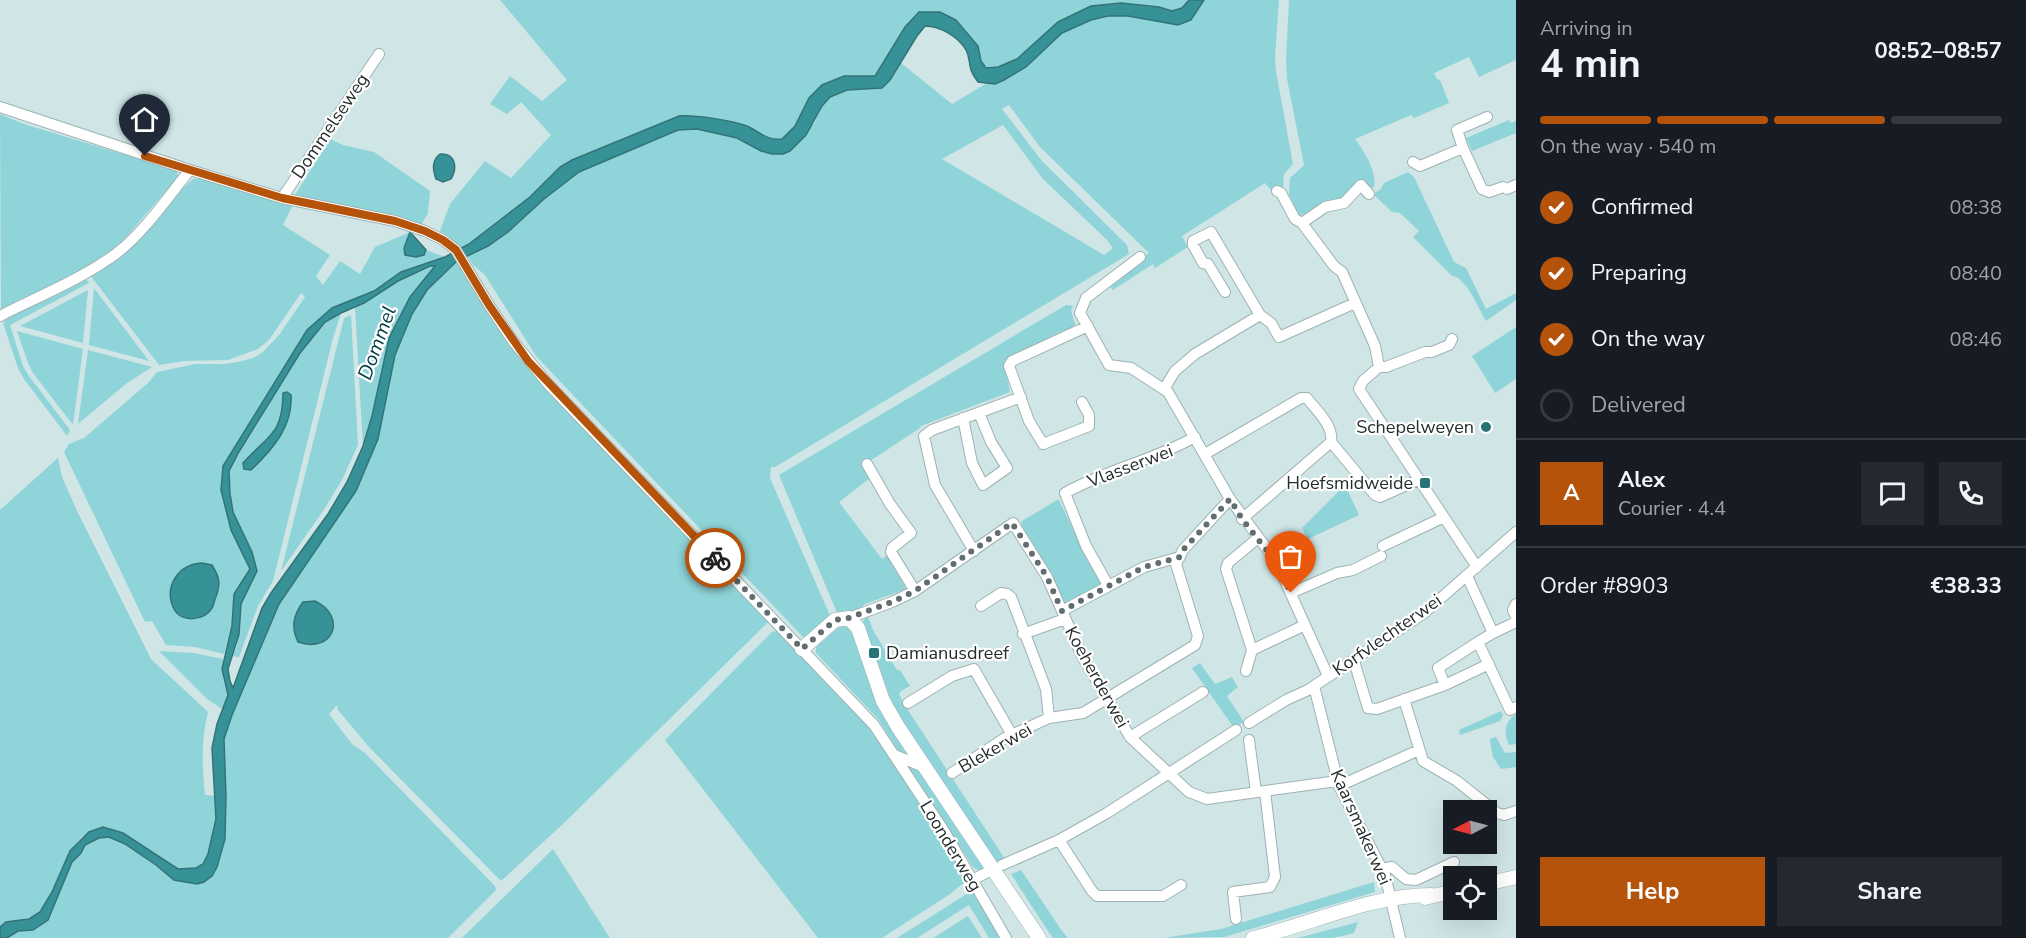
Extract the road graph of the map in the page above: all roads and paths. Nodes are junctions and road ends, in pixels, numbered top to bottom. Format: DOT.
graph roads {
  1 [pos="379,54"];
  2 [pos="0,107"];
  3 [pos="1487,117"];
  4 [pos="1464,148"];
  5 [pos="1413,162"];
  6 [pos="190,170"];
  7 [pos="1516,185"];
  8 [pos="1277,191"];
  9 [pos="1369,194"];
  10 [pos="282,198"];
  11 [pos="1302,223"];
  12 [pos="1140,257"];
  13 [pos="1225,292"];
  14 [pos="1355,303"];
  15 [pos="1260,315"];
  16 [pos="0,316"];
  17 [pos="1088,326"];
  18 [pos="1452,339"];
  19 [pos="1378,367"];
  20 [pos="1164,389"];
  21 [pos="1021,397"];
  22 [pos="1082,402"];
  23 [pos="979,413"];
  24 [pos="963,418"];
  25 [pos="1195,437"];
  26 [pos="1332,442"];
  27 [pos="1205,454"];
  28 [pos="867,464"];
  29 [pos="1418,480"];
  30 [pos="1230,499"];
  31 [pos="1444,517"];
  32 [pos="1242,519"];
  33 [pos="1516,532"];
  34 [pos="1258,538"];
  35 [pos="975,551"];
  36 [pos="1180,557"];
  37 [pos="1477,567"];
  38 [pos="1467,576"];
  39 [pos="1108,585"];
  40 [pos="915,591"];
  41 [pos="1291,593"];
  42 [pos="1516,604"];
  43 [pos="981,606"];
  44 [pos="1064,615"];
  45 [pos="1516,617"];
  46 [pos="849,618"];
  47 [pos="1516,622"];
  48 [pos="1305,625"];
  49 [pos="1493,633"];
  50 [pos="1023,634"];
  51 [pos="1478,642"];
  52 [pos="802,649"];
  53 [pos="1252,650"];
  54 [pos="1354,661"];
  55 [pos="1489,664"];
  56 [pos="1246,671"];
  57 [pos="1328,676"];
  58 [pos="1445,685"];
  59 [pos="1314,686"];
  60 [pos="1203,692"];
  61 [pos="1106,699"];
  62 [pos="1404,699"];
  63 [pos="909,703"];
  64 [pos="1513,709"];
  65 [pos="1049,718"];
  66 [pos="1249,723"];
  67 [pos="1236,730"];
  68 [pos="1012,735"];
  69 [pos="1130,737"];
  70 [pos="1250,740"];
  71 [pos="1419,750"];
  72 [pos="894,755"];
  73 [pos="927,768"];
  74 [pos="952,773"];
  75 [pos="1168,774"];
  76 [pos="1338,784"];
  77 [pos="1260,791"];
  78 [pos="1516,811"];
  79 [pos="1059,840"];
  80 [pos="1454,862"];
  81 [pos="997,867"];
  82 [pos="1382,869"];
  83 [pos="1516,877"];
  84 [pos="972,880"];
  85 [pos="1497,881"];
  86 [pos="1181,885"];
  87 [pos="1443,893"];
  88 [pos="1392,902"];
  89 [pos="1236,919"];
  90 [pos="1006,938"];
  91 [pos="1039,938"];
  92 [pos="1253,938"];
  93 [pos="1400,938"];
  1 -- 10 [label="street, Dommelseweg"];
  2 -- 6 [label="street, Dommelseweg"];
  3 -- 4 [label="street"];
  4 -- 5 [label="street"];
  4 -- 7 [label="street"];
  6 -- 10 [label="street, Dommelseweg"];
  6 -- 16 [label="street"];
  8 -- 11 [label="street"];
  9 -- 11 [label="street"];
  10 -- 52 [label="street, Dommelseweg"];
  11 -- 14 [label="street"];
  12 -- 17 [label="street"];
  13 -- 15 [label="street"];
  14 -- 15 [label="street"];
  14 -- 19 [label="street"];
  15 -- 20 [label="street"];
  17 -- 20 [label="street"];
  17 -- 21 [label="street"];
  18 -- 19 [label="street"];
  19 -- 29 [label="street"];
  20 -- 25 [label="street"];
  21 -- 22 [label="street"];
  21 -- 23 [label="street"];
  23 -- 24 [label="street"];
  23 -- 24 [label="street"];
  24 -- 35 [label="street"];
  25 -- 27 [label="street"];
  25 -- 39 [label="street, Vlasserwei"];
  26 -- 27 [label="street"];
  26 -- 29 [label="street"];
  26 -- 32 [label="street"];
  27 -- 30 [label="street"];
  28 -- 40 [label="street"];
  29 -- 31 [label="street"];
  30 -- 32 [label="street"];
  30 -- 36 [label="street"];
  31 -- 37 [label="street"];
  31 -- 41 [label="street"];
  32 -- 34 [label="street"];
  33 -- 37 [label="street, Korfvlechterwei"];
  34 -- 41 [label="street"];
  34 -- 53 [label="street"];
  35 -- 40 [label="street"];
  35 -- 44 [label="street, Koeherderwei"];
  36 -- 39 [label="street"];
  36 -- 61 [label="street, Blekerwei"];
  37 -- 38 [label="street, Korfvlechterwei"];
  38 -- 49 [label="street"];
  38 -- 54 [label="street, Korfvlechterwei"];
  39 -- 44 [label="street"];
  40 -- 46 [label="street"];
  41 -- 48 [label="street"];
  42 -- 45 [label="street"];
  43 -- 50 [label="street"];
  44 -- 50 [label="street"];
  44 -- 61 [label="street, Koeherderwei"];
  46 -- 52 [label="street"];
  46 -- 73 [label="street"];
  47 -- 49 [label="street"];
  48 -- 53 [label="street"];
  48 -- 57 [label="street"];
  49 -- 51 [label="street"];
  50 -- 65 [label="street"];
  51 -- 55 [label="street"];
  51 -- 58 [label="street"];
  52 -- 72 [label="street, Loonderweg"];
  53 -- 56 [label="street"];
  54 -- 57 [label="street, Korfvlechterwei"];
  54 -- 62 [label="street"];
  55 -- 58 [label="street"];
  55 -- 64 [label="street"];
  57 -- 59 [label="street, Korfvlechterwei"];
  58 -- 62 [label="street"];
  59 -- 66 [label="street, Korfvlechterwei"];
  59 -- 76 [label="street, Kaarsmakerwei"];
  60 -- 69 [label="street, Koeherderwei"];
  61 -- 65 [label="street, Blekerwei"];
  61 -- 69 [label="street, Koeherderwei"];
  62 -- 71 [label="street"];
  63 -- 68 [label="street"];
  65 -- 68 [label="street, Blekerwei"];
  67 -- 75 [label="street"];
  68 -- 74 [label="street, Blekerwei"];
  69 -- 75 [label="street, Koeherderwei"];
  70 -- 77 [label="street"];
  71 -- 76 [label="street, Koeherderwei"];
  71 -- 78 [label="street"];
  72 -- 73 [label="street"];
  72 -- 84 [label="street, Loonderweg"];
  73 -- 81 [label="street"];
  75 -- 77 [label="street, Koeherderwei"];
  75 -- 79 [label="street"];
  76 -- 77 [label="street, Koeherderwei"];
  76 -- 82 [label="street, Kaarsmakerwei"];
  77 -- 89 [label="street"];
  79 -- 81 [label="street"];
  79 -- 86 [label="street"];
  80 -- 82 [label="street"];
  81 -- 84 [label="street"];
  81 -- 91 [label="street"];
  82 -- 88 [label="street, Kaarsmakerwei"];
  83 -- 85 [label="street"];
  84 -- 90 [label="street, Loonderweg"];
  87 -- 88 [label="street"];
  88 -- 92 [label="street"];
  88 -- 93 [label="street, Kaarsmakerwei"];
}
